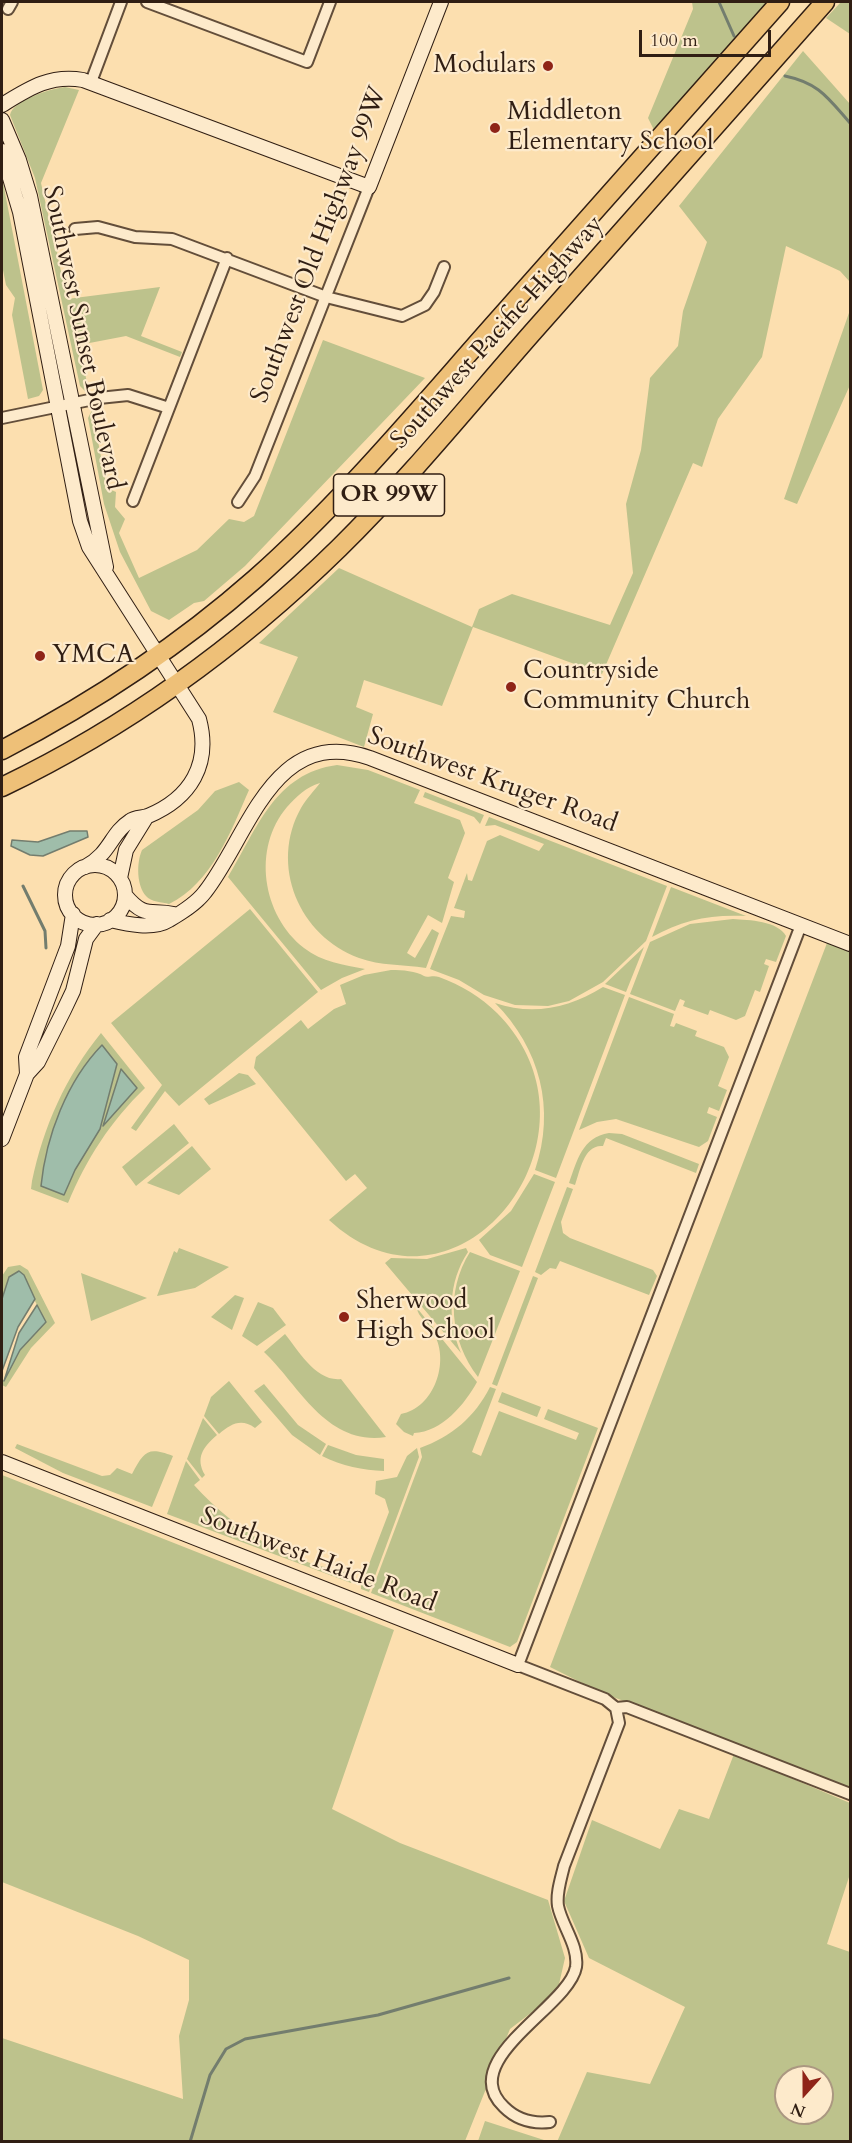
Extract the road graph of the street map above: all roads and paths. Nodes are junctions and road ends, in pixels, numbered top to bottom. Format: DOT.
graph roads {
  1 [pos="121,2"];
  2 [pos="147,2"];
  3 [pos="330,2"];
  4 [pos="441,2"];
  5 [pos="780,2"];
  6 [pos="825,2"];
  7 [pos="91,82"];
  8 [pos="2,105"];
  9 [pos="2,120"];
  10 [pos="2,151"];
  11 [pos="369,187"];
  12 [pos="75,229"];
  13 [pos="227,258"];
  14 [pos="444,267"];
  15 [pos="326,297"];
  16 [pos="71,404"];
  17 [pos="57,408"];
  18 [pos="169,408"];
  19 [pos="2,418"];
  20 [pos="133,501"];
  21 [pos="238,502"];
  22 [pos="106,569"];
  23 [pos="157,655"];
  24 [pos="177,684"];
  25 [pos="2,750"];
  26 [pos="2,787"];
  27 [pos="147,816"];
  28 [pos="85,867"];
  29 [pos="120,878"];
  30 [pos="125,895"];
  31 [pos="73,914"];
  32 [pos="176,914"];
  33 [pos="104,922"];
  34 [pos="801,925"];
  35 [pos="850,944"];
  36 [pos="27,1074"];
  37 [pos="2,1139"];
  38 [pos="2,1462"];
  39 [pos="518,1665"];
  40 [pos="616,1708"];
  41 [pos="850,1794"];
  42 [pos="550,2122"];
  1 -- 7 [label="street"];
  2 -- 3 [label="street"];
  4 -- 11 [label="street, Southwest Old Highway 99W"];
  5 -- 23 [label="highway, Southwest Pacific Highway / OR 99W"];
  6 -- 24 [label="highway, Southwest Pacific Highway / OR 99W"];
  7 -- 8 [label="street"];
  7 -- 11 [label="street"];
  9 -- 16 [label="street, Southwest Sunset Boulevard"];
  10 -- 17 [label="street, Southwest Sunset Boulevard"];
  11 -- 15 [label="street, Southwest Old Highway 99W"];
  12 -- 13 [label="street"];
  13 -- 15 [label="street"];
  13 -- 18 [label="street"];
  14 -- 15 [label="street"];
  15 -- 21 [label="street, Southwest Old Highway 99W"];
  16 -- 17 [label="street"];
  16 -- 18 [label="street"];
  16 -- 22 [label="street, Southwest Sunset Boulevard"];
  17 -- 19 [label="street"];
  17 -- 22 [label="street, Southwest Sunset Boulevard"];
  18 -- 20 [label="street"];
  22 -- 23 [label="street, Southwest Sunset Boulevard"];
  23 -- 24 [label="street, Southwest Sunset Boulevard"];
  23 -- 25 [label="highway, Southwest Pacific Highway / OR 99W"];
  24 -- 26 [label="highway, Southwest Pacific Highway / OR 99W"];
  24 -- 27 [label="street, Southwest Sunset Boulevard"];
  27 -- 28 [label="street, Southwest Sunset Boulevard"];
  27 -- 29 [label="street"];
  28 -- 29 [label="street"];
  28 -- 31 [label="street"];
  29 -- 30 [label="street"];
  30 -- 32 [label="street"];
  30 -- 33 [label="street"];
  31 -- 33 [label="street"];
  31 -- 36 [label="street"];
  32 -- 33 [label="street, Southwest Kruger Road"];
  32 -- 34 [label="street, Southwest Kruger Road"];
  33 -- 36 [label="street"];
  34 -- 35 [label="street, Southwest Kruger Road"];
  34 -- 39 [label="street"];
  36 -- 37 [label="street"];
  38 -- 39 [label="street, Southwest Haide Road"];
  39 -- 40 [label="street, Southwest Haide Road"];
  40 -- 41 [label="street, Southwest Haide Road"];
  40 -- 42 [label="street"];
}
